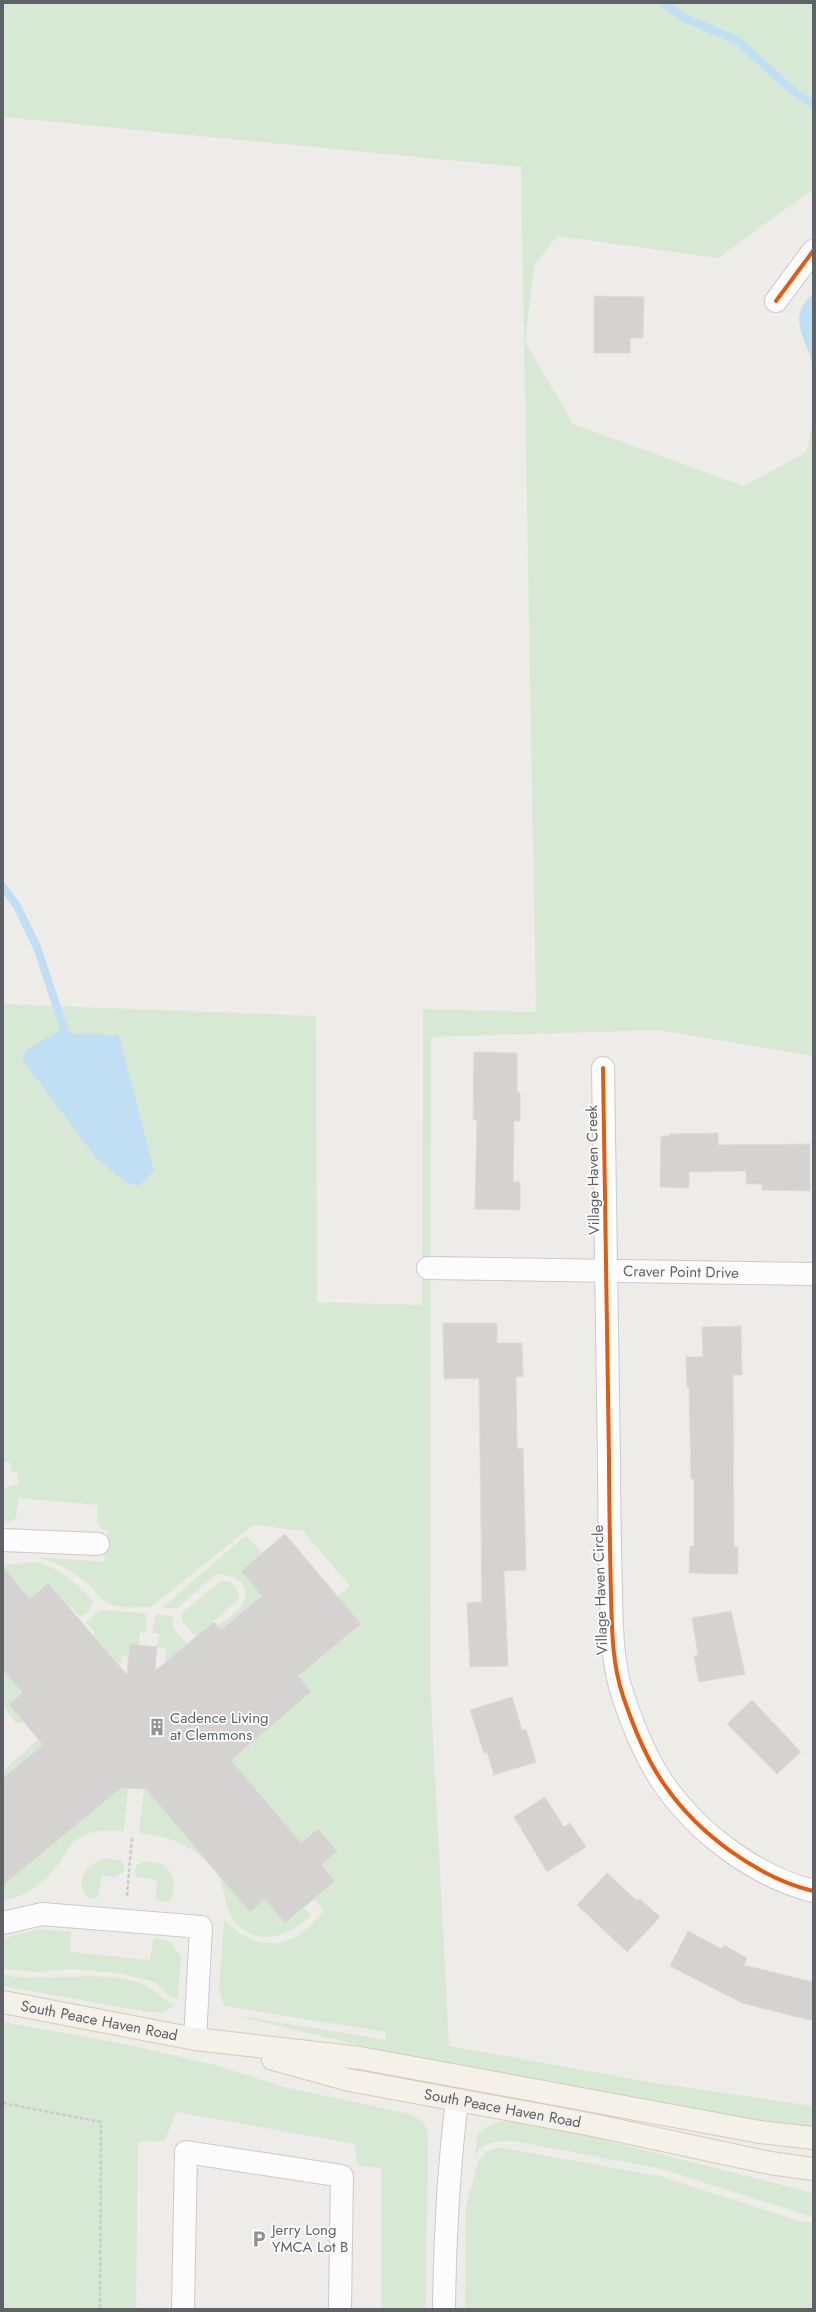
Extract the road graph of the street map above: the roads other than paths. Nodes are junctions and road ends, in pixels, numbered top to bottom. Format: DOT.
graph roads {
  1 [pos="813,251"];
  2 [pos="776,301"];
  3 [pos="603,1068"];
  4 [pos="428,1268"];
  5 [pos="606,1270"];
  6 [pos="813,1274"];
  7 [pos="3,1540"];
  8 [pos="98,1544"];
  9 [pos="813,1891"];
  10 [pos="3,1923"];
  11 [pos="3,2002"];
  12 [pos="195,2038"];
  13 [pos="457,2101"];
  14 [pos="813,2138"];
  15 [pos="813,2169"];
  16 [pos="183,2309"];
  17 [pos="340,2309"];
  18 [pos="444,2309"];
  1 -- 2 [label="street"];
  3 -- 5 [label="street, Village Haven Creek"];
  4 -- 5 [label="street, Craver Point Drive"];
  5 -- 6 [label="street, Craver Point Drive"];
  5 -- 9 [label="street, Village Haven Circle"];
  7 -- 8 [label="street"];
  10 -- 12 [label="street"];
  11 -- 12 [label="main road, South Peace Haven Road"];
  12 -- 13 [label="main road, South Peace Haven Road"];
  12 -- 14 [label="main road, South Peace Haven Road"];
  13 -- 15 [label="main road, South Peace Haven Road"];
  13 -- 18 [label="street"];
  16 -- 17 [label="street"];
}
